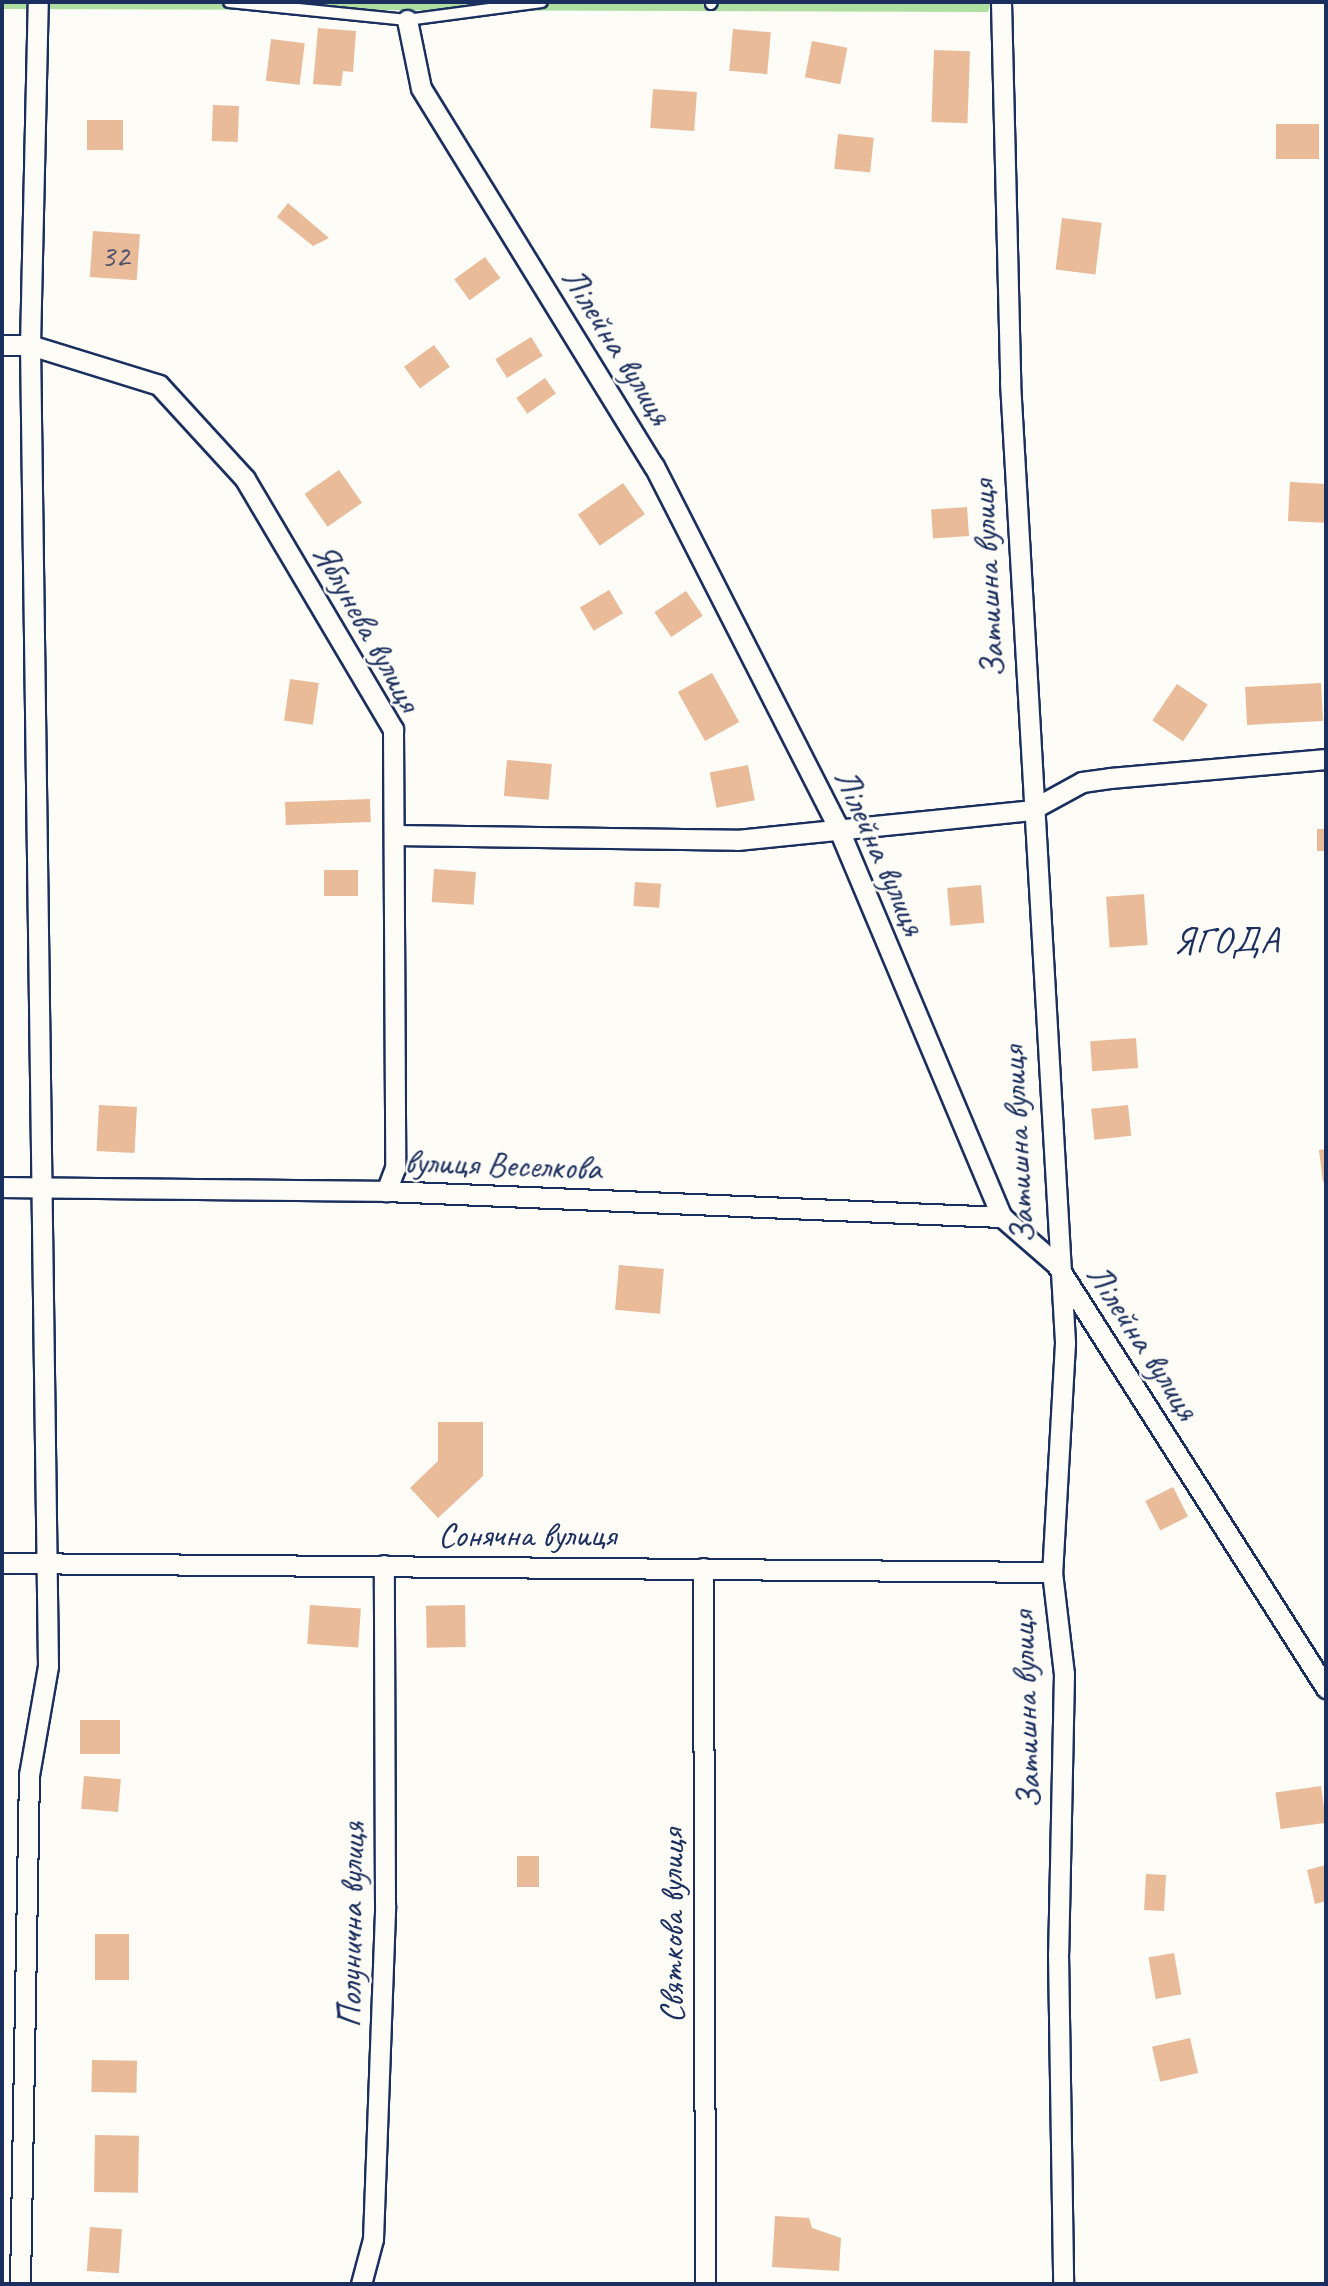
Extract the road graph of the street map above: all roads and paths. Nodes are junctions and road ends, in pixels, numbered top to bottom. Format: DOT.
graph roads {
  1 [pos="38,2"];
  2 [pos="229,2"];
  3 [pos="542,2"];
  4 [pos="1001,2"];
  5 [pos="407,20"];
  6 [pos="2,345"];
  7 [pos="30,345"];
  8 [pos="1326,759"];
  9 [pos="1031,810"];
  10 [pos="837,825"];
  11 [pos="394,835"];
  12 [pos="2,1187"];
  13 [pos="45,1187"];
  14 [pos="386,1191"];
  15 [pos="1002,1217"];
  16 [pos="1056,1264"];
  17 [pos="2,1563"];
  18 [pos="43,1563"];
  19 [pos="384,1565"];
  20 [pos="703,1568"];
  21 [pos="1052,1572"];
  22 [pos="1326,1688"];
  23 [pos="20,2284"];
  24 [pos="361,2284"];
  25 [pos="705,2284"];
  26 [pos="1063,2284"];
  1 -- 7 [label="street"];
  2 -- 5 [label="lane"];
  3 -- 5 [label="lane"];
  4 -- 9 [label="street, Затишна вулиця"];
  5 -- 10 [label="street, Лілейна вулиця"];
  6 -- 7 [label="street, Яблунева вулиця"];
  7 -- 11 [label="street, Яблунева вулиця"];
  7 -- 13 [label="street"];
  8 -- 9 [label="street"];
  9 -- 10 [label="street"];
  9 -- 16 [label="street, Затишна вулиця"];
  10 -- 11 [label="street"];
  10 -- 15 [label="street, Лілейна вулиця"];
  11 -- 14 [label="street, Яблунева вулиця"];
  12 -- 13 [label="street, вулиця Веселкова"];
  13 -- 14 [label="street, вулиця Веселкова"];
  13 -- 18 [label="street"];
  14 -- 15 [label="street, вулиця Веселкова"];
  15 -- 16 [label="street, Лілейна вулиця"];
  16 -- 21 [label="street, Затишна вулиця"];
  16 -- 22 [label="street, Лілейна вулиця"];
  17 -- 18 [label="street, Сонячна вулиця"];
  18 -- 19 [label="street, Сонячна вулиця"];
  18 -- 23 [label="street"];
  19 -- 20 [label="street, Сонячна вулиця"];
  19 -- 24 [label="street, Полунична вулиця"];
  20 -- 21 [label="street, Сонячна вулиця"];
  20 -- 25 [label="street, Святкова вулиця"];
  21 -- 26 [label="street, Затишна вулиця"];
}
